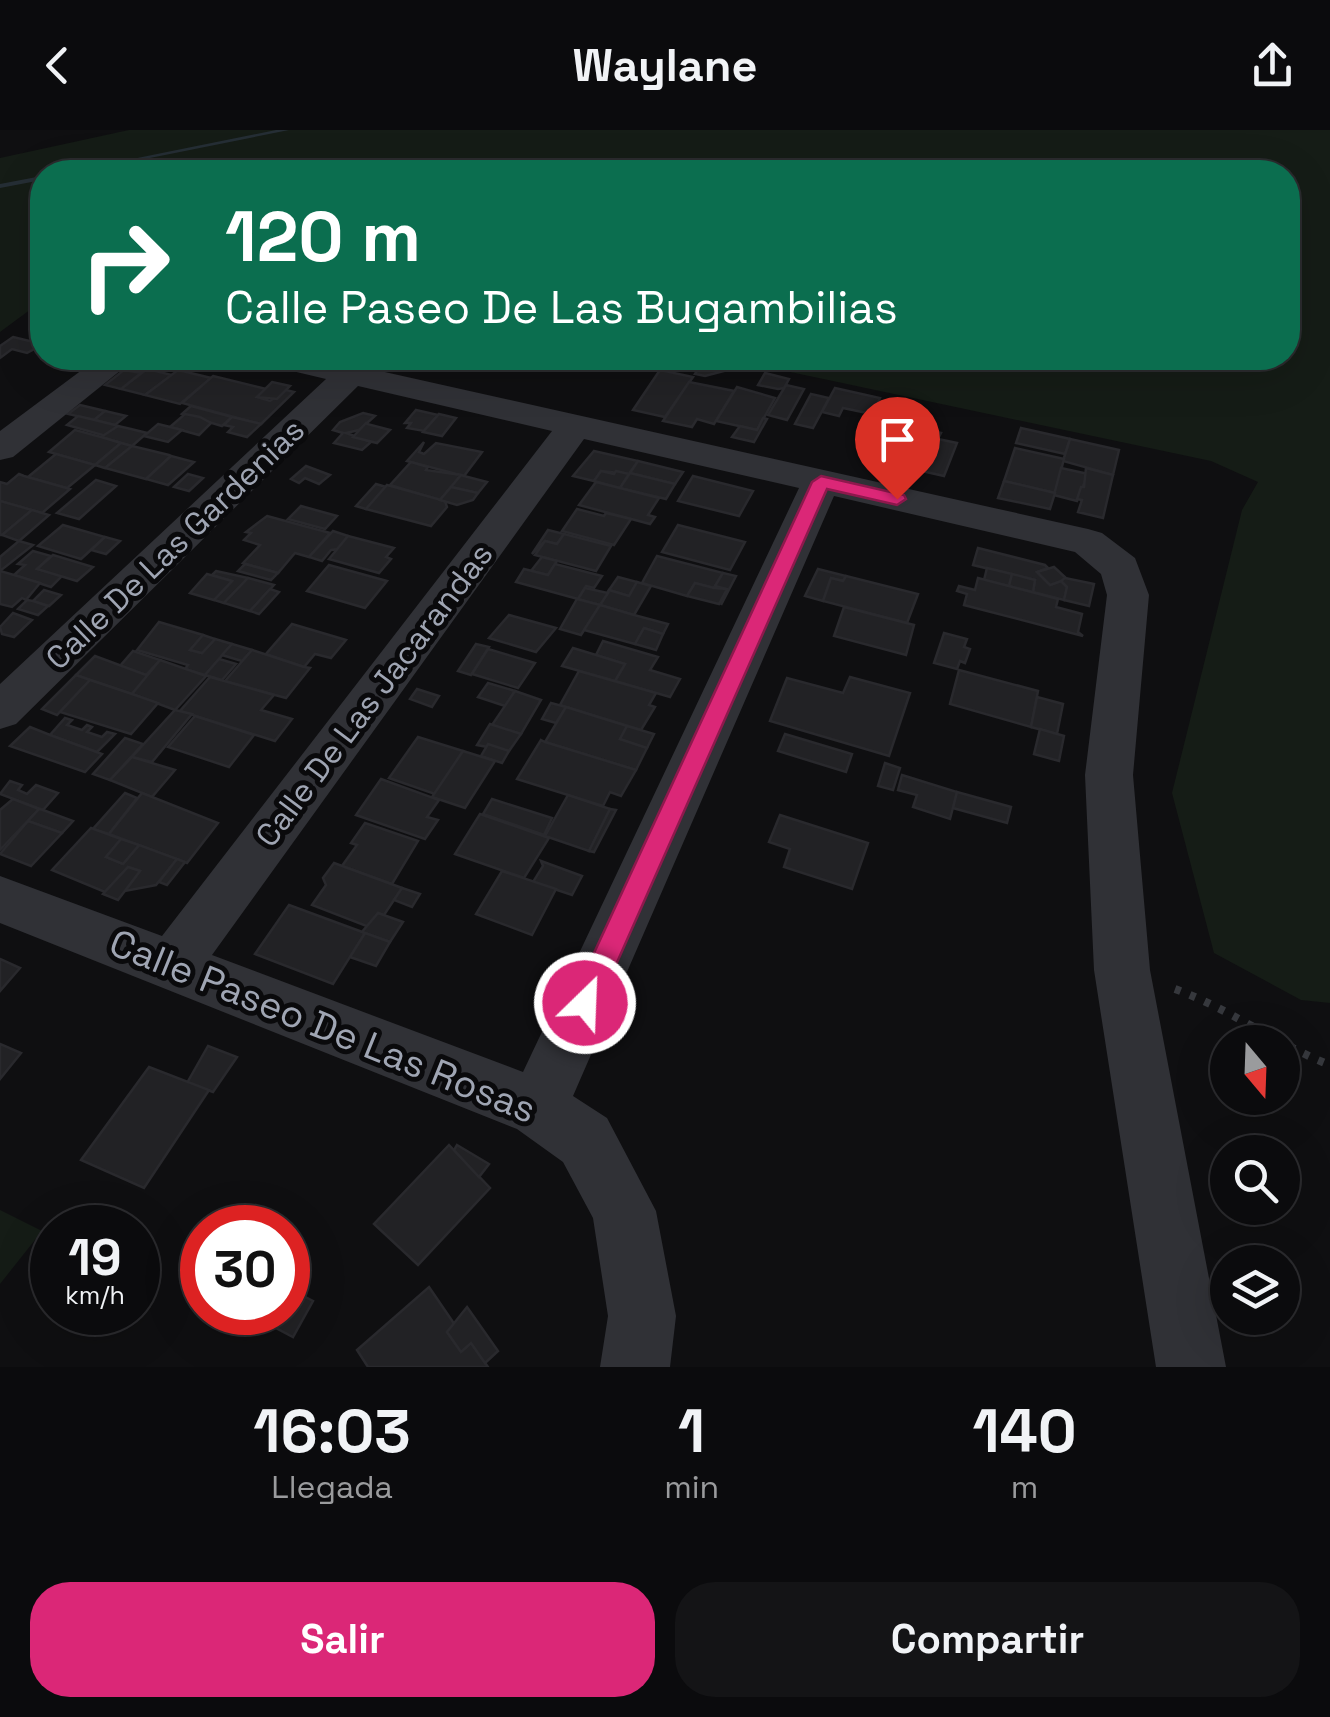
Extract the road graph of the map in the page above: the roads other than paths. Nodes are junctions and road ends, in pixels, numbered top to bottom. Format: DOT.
graph roads {
  1 [pos="103,370"];
  2 [pos="329,370"];
  3 [pos="350,375"];
  4 [pos="575,426"];
  5 [pos="0,449"];
  6 [pos="821,482"];
  7 [pos="0,712"];
  8 [pos="0,900"];
  9 [pos="173,965"];
  10 [pos="538,1107"];
  11 [pos="635,1367"];
  12 [pos="1190,1367"];
  1 -- 5 [label="street"];
  2 -- 3 [label="street"];
  3 -- 4 [label="street"];
  3 -- 7 [label="street, Calle De Las Gardenias"];
  4 -- 6 [label="street"];
  4 -- 9 [label="street, Calle De Las Jacarandas"];
  6 -- 10 [label="street"];
  6 -- 12 [label="street"];
  8 -- 9 [label="street, Calle Paseo De Las Rosas"];
  9 -- 10 [label="street, Calle Paseo De Las Rosas"];
  10 -- 11 [label="street, Calle Paseo De Las Rosas"];
}
